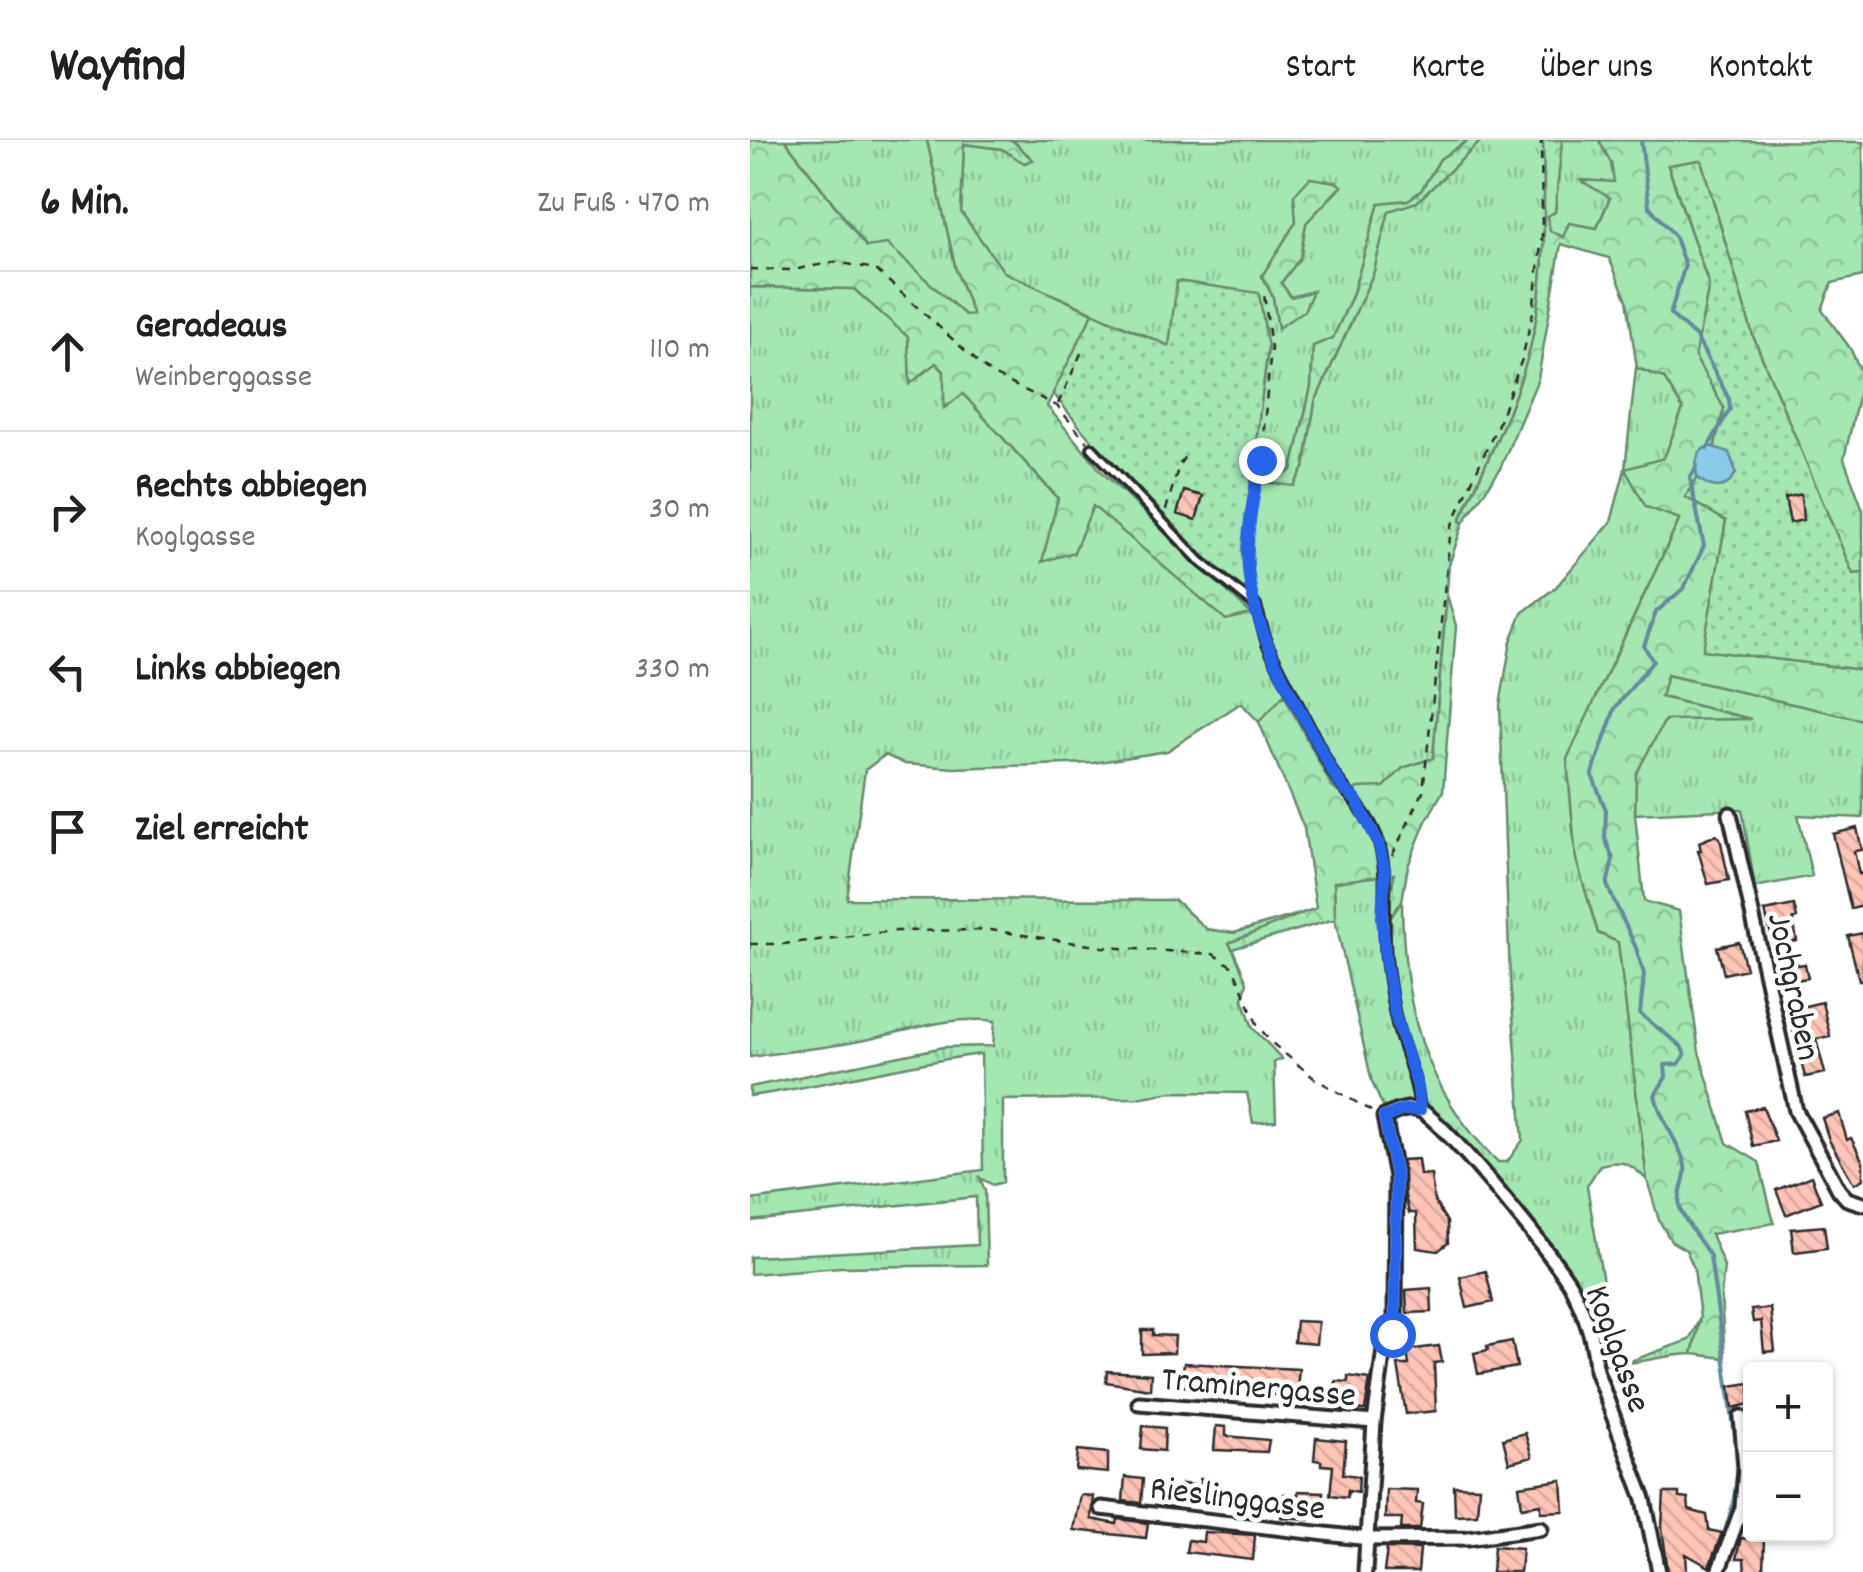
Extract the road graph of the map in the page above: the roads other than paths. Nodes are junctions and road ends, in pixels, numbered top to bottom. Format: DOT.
graph roads {
  1 [pos="1092,448"];
  2 [pos="1730,814"];
  3 [pos="1420,1110"];
  4 [pos="1863,1204"];
  5 [pos="1139,1402"];
  6 [pos="1741,1417"];
  7 [pos="1374,1422"];
  8 [pos="1101,1508"];
  9 [pos="1541,1528"];
  10 [pos="1369,1538"];
  11 [pos="1365,1572"];
  12 [pos="1659,1572"];
  13 [pos="1718,1572"];
  1 -- 3 [label="lane"];
  2 -- 4 [label="street, Jochgraben"];
  3 -- 7 [label="street"];
  3 -- 12 [label="street, Koglgasse"];
  5 -- 7 [label="street, Traminergasse"];
  6 -- 13 [label="street"];
  7 -- 10 [label="street"];
  8 -- 10 [label="street, Rieslinggasse"];
  9 -- 10 [label="street, Rieslinggasse"];
  10 -- 11 [label="street"];
}
